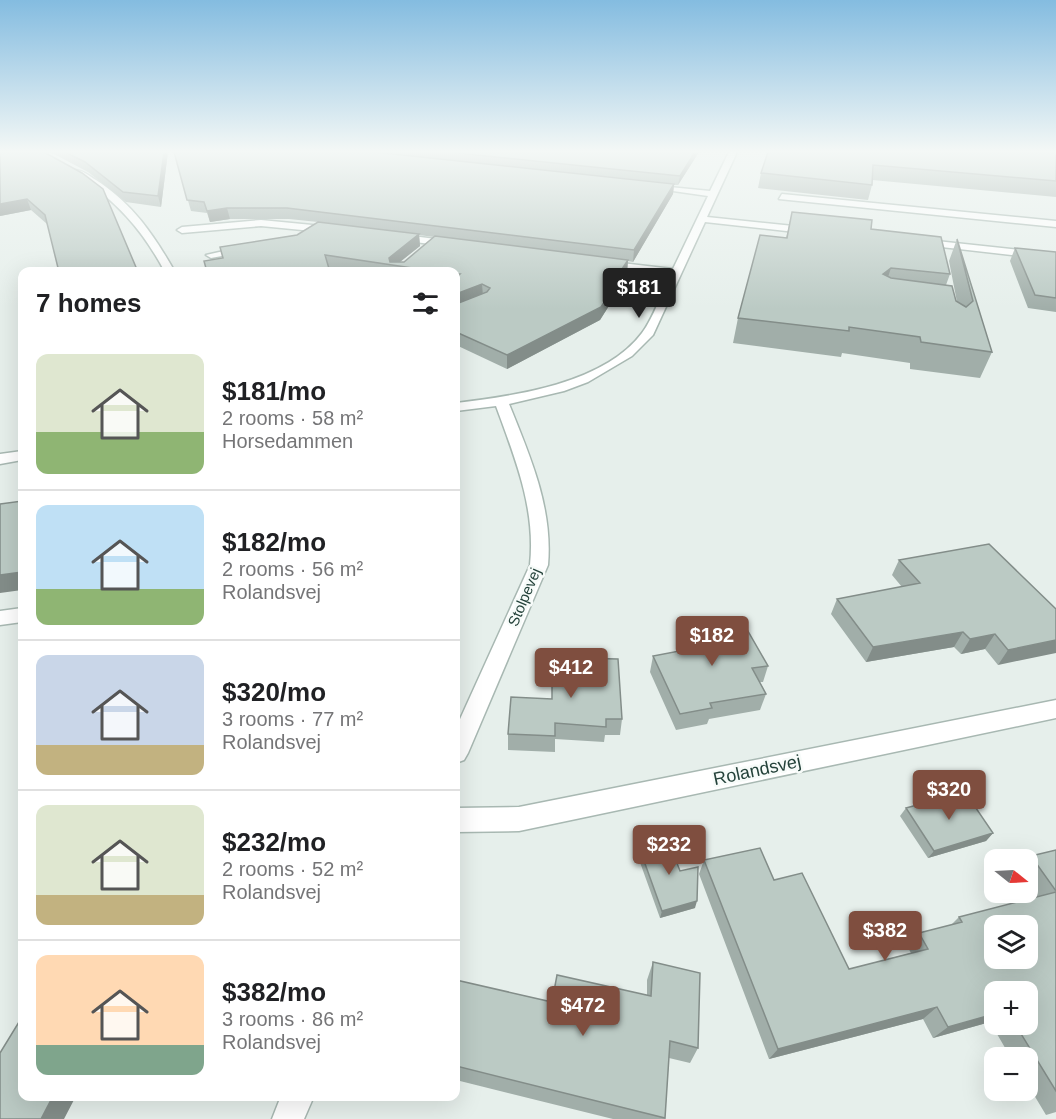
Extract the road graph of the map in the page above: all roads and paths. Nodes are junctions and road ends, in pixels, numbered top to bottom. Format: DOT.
graph roads {
  1 [pos="123,204"];
  2 [pos="708,204"];
  3 [pos="856,204"];
  4 [pos="701,219"];
  5 [pos="1056,222"];
  6 [pos="318,228"];
  7 [pos="183,230"];
  8 [pos="341,231"];
  9 [pos="819,231"];
  10 [pos="387,236"];
  11 [pos="303,237"];
  12 [pos="903,241"];
  13 [pos="433,242"];
  14 [pos="468,246"];
  15 [pos="254,248"];
  16 [pos="424,249"];
  17 [pos="211,255"];
  18 [pos="1056,257"];
  19 [pos="594,262"];
  20 [pos="167,267"];
  21 [pos="676,273"];
  22 [pos="501,402"];
  23 [pos="460,407"];
  24 [pos="18,457"];
  25 [pos="0,459"];
  26 [pos="18,616"];
  27 [pos="0,618"];
  28 [pos="1056,709"];
  29 [pos="460,744"];
  30 [pos="460,820"];
  31 [pos="296,1101"];
  32 [pos="288,1119"];
  1 -- 20 [label="street"];
  2 -- 4 [label="street"];
  3 -- 5 [label="street"];
  4 -- 9 [label="street"];
  4 -- 21 [label="street"];
  6 -- 7 [label="street"];
  6 -- 8 [label="street"];
  6 -- 11 [label="street"];
  10 -- 13 [label="street"];
  12 -- 18 [label="street"];
  13 -- 14 [label="street"];
  13 -- 16 [label="street"];
  15 -- 17 [label="street"];
  19 -- 21 [label="street"];
  21 -- 22 [label="street"];
  22 -- 23 [label="street"];
  22 -- 29 [label="street, Stolpevej"];
  24 -- 25 [label="street"];
  26 -- 27 [label="street"];
  28 -- 30 [label="street, Rolandsvej"];
  31 -- 32 [label="street"];
}
